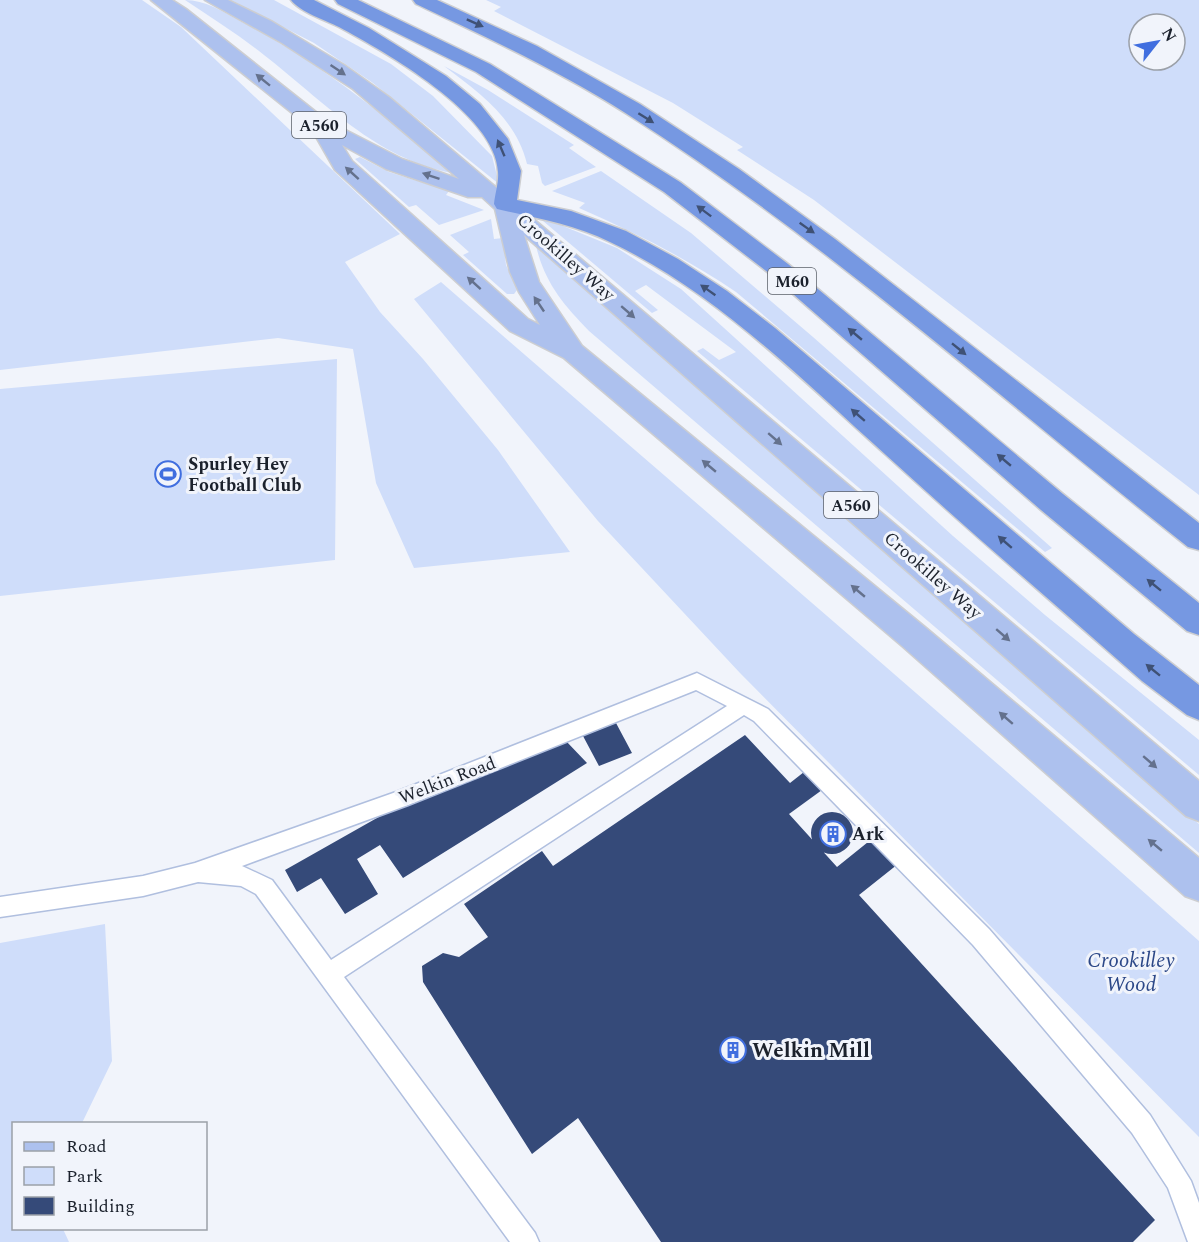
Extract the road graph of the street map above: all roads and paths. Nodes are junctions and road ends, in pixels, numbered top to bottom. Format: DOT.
graph roads {
  1 [pos="160,0"];
  2 [pos="214,0"];
  3 [pos="300,0"];
  4 [pos="344,0"];
  5 [pos="422,0"];
  6 [pos="319,124"];
  7 [pos="505,204"];
  8 [pos="573,352"];
  9 [pos="1199,539"];
  10 [pos="1199,622"];
  11 [pos="1199,705"];
  12 [pos="742,706"];
  13 [pos="1199,804"];
  14 [pos="195,873"];
  15 [pos="1199,883"];
  16 [pos="0,907"];
  17 [pos="328,975"];
  18 [pos="1199,1238"];
  19 [pos="526,1242"];
  6 -- 1 [label="main road, Crookilley Way / A560, one-way"];
  2 -- 7 [label="main road, Crookilley Way / A560, one-way"];
  7 -- 3 [label="highway, one-way"];
  10 -- 4 [label="highway, M60, one-way"];
  5 -- 9 [label="highway, M60, one-way"];
  7 -- 6 [label="main road, Crookilley Way / A560, one-way"];
  8 -- 6 [label="main road, Crookilley Way / A560, one-way"];
  8 -- 7 [label="main road, Crookilley Way / A560, one-way"];
  11 -- 7 [label="highway, one-way"];
  7 -- 13 [label="main road, Crookilley Way / A560, one-way"];
  15 -- 8 [label="main road, Crookilley Way / A560, one-way"];
  12 -- 14 [label="lane, Welkin Road"];
  12 -- 17 [label="lane"];
  12 -- 18 [label="lane"];
  14 -- 16 [label="lane, Welkin Road"];
  14 -- 17 [label="lane, Welkin Road"];
  17 -- 19 [label="lane"];
}
